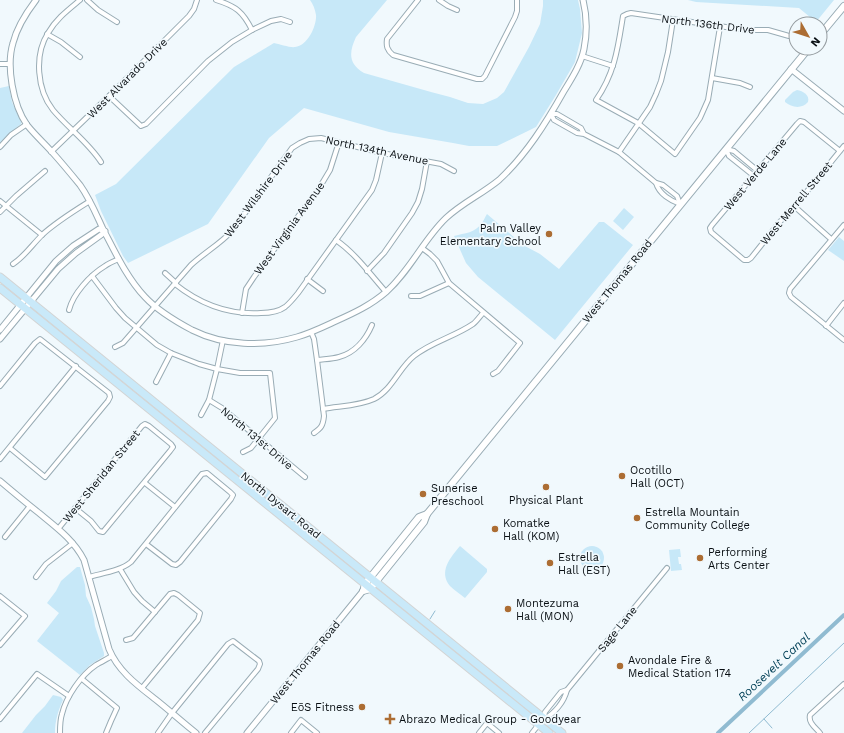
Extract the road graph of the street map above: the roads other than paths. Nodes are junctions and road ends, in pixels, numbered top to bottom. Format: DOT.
graph roads {
  1 [pos="36,0"];
  2 [pos="80,0"];
  3 [pos="87,0"];
  4 [pos="198,0"];
  5 [pos="216,0"];
  6 [pos="418,0"];
  7 [pos="439,0"];
  8 [pos="516,0"];
  9 [pos="583,0"];
  10 [pos="844,6"];
  11 [pos="457,10"];
  12 [pos="673,20"];
  13 [pos="117,22"];
  14 [pos="290,22"];
  15 [pos="828,25"];
  16 [pos="720,27"];
  17 [pos="252,30"];
  18 [pos="47,34"];
  19 [pos="788,36"];
  20 [pos="582,56"];
  21 [pos="802,56"];
  22 [pos="80,57"];
  23 [pos="0,64"];
  24 [pos="10,64"];
  25 [pos="613,66"];
  26 [pos="791,68"];
  27 [pos="712,78"];
  28 [pos="750,87"];
  29 [pos="109,96"];
  30 [pos="844,111"];
  31 [pos="551,114"];
  32 [pos="638,123"];
  33 [pos="27,124"];
  34 [pos="73,131"];
  35 [pos="338,142"];
  36 [pos="300,143"];
  37 [pos="844,146"];
  38 [pos="0,147"];
  39 [pos="726,149"];
  40 [pos="840,151"];
  41 [pos="51,152"];
  42 [pos="618,152"];
  43 [pos="382,153"];
  44 [pos="427,161"];
  45 [pos="101,162"];
  46 [pos="45,171"];
  47 [pos="454,171"];
  48 [pos="758,171"];
  49 [pos="754,176"];
  50 [pos="656,184"];
  51 [pos="90,200"];
  52 [pos="0,201"];
  53 [pos="680,204"];
  54 [pos="6,206"];
  55 [pos="794,206"];
  56 [pos="0,212"];
  57 [pos="844,225"];
  58 [pos="104,231"];
  59 [pos="42,235"];
  60 [pos="831,239"];
  61 [pos="336,240"];
  62 [pos="422,248"];
  63 [pos="119,259"];
  64 [pos="748,260"];
  65 [pos="13,264"];
  66 [pos="367,271"];
  67 [pos="165,273"];
  68 [pos="92,276"];
  69 [pos="0,277"];
  70 [pos="307,279"];
  71 [pos="448,283"];
  72 [pos="175,284"];
  73 [pos="0,288"];
  74 [pos="323,291"];
  75 [pos="386,292"];
  76 [pos="411,296"];
  77 [pos="28,300"];
  78 [pos="844,304"];
  79 [pos="23,306"];
  80 [pos="156,307"];
  81 [pos="68,310"];
  82 [pos="242,313"];
  83 [pos="483,313"];
  84 [pos="372,325"];
  85 [pos="826,326"];
  86 [pos="136,328"];
  87 [pos="0,330"];
  88 [pos="311,332"];
  89 [pos="0,339"];
  90 [pos="223,340"];
  91 [pos="844,340"];
  92 [pos="115,347"];
  93 [pos="171,353"];
  94 [pos="317,360"];
  95 [pos="76,366"];
  96 [pos="217,369"];
  97 [pos="492,374"];
  98 [pos="156,382"];
  99 [pos="0,386"];
  100 [pos="209,400"];
  101 [pos="323,409"];
  102 [pos="201,415"];
  103 [pos="314,433"];
  104 [pos="259,438"];
  105 [pos="10,448"];
  106 [pos="243,452"];
  107 [pos="0,459"];
  108 [pos="305,477"];
  109 [pos="0,481"];
  110 [pos="145,483"];
  111 [pos="30,506"];
  112 [pos="175,507"];
  113 [pos="75,508"];
  114 [pos="291,524"];
  115 [pos="58,529"];
  116 [pos="319,536"];
  117 [pos="5,537"];
  118 [pos="73,543"];
  119 [pos="146,544"];
  120 [pos="667,568"];
  121 [pos="120,569"];
  122 [pos="36,577"];
  123 [pos="89,577"];
  124 [pos="373,580"];
  125 [pos="366,588"];
  126 [pos="0,596"];
  127 [pos="155,612"];
  128 [pos="126,640"];
  129 [pos="0,645"];
  130 [pos="112,656"];
  131 [pos="82,679"];
  132 [pos="844,684"];
  133 [pos="142,688"];
  134 [pos="69,696"];
  135 [pos="172,713"];
  136 [pos="544,718"];
  137 [pos="0,719"];
  138 [pos="539,725"];
  139 [pos="60,733"];
  140 [pos="106,733"];
  141 [pos="158,733"];
  142 [pos="196,733"];
  143 [pos="205,733"];
  144 [pos="246,733"];
  145 [pos="291,733"];
  146 [pos="317,733"];
  147 [pos="479,733"];
  148 [pos="499,733"];
  149 [pos="532,733"];
  150 [pos="549,733"];
  151 [pos="562,733"];
  152 [pos="820,733"];
  1 -- 24 [label="street"];
  2 -- 18 [label="street"];
  3 -- 13 [label="street"];
  4 -- 29 [label="street, West Alvarado Drive"];
  5 -- 17 [label="street"];
  6 -- 8 [label="street"];
  7 -- 11 [label="street"];
  9 -- 20 [label="street"];
  10 -- 15 [label="main road"];
  12 -- 16 [label="street, North 136th Drive"];
  12 -- 25 [label="street, North 136th Drive"];
  12 -- 32 [label="street"];
  14 -- 17 [label="street"];
  16 -- 19 [label="street, North 136th Drive"];
  16 -- 27 [label="street"];
  17 -- 29 [label="street"];
  18 -- 22 [label="street"];
  18 -- 34 [label="street"];
  20 -- 25 [label="street"];
  20 -- 31 [label="street"];
  21 -- 26 [label="main road, West Thomas Road"];
  23 -- 24 [label="street"];
  24 -- 33 [label="street"];
  25 -- 32 [label="street"];
  26 -- 30 [label="street"];
  26 -- 39 [label="main road, West Thomas Road"];
  27 -- 28 [label="street"];
  27 -- 32 [label="street"];
  29 -- 34 [label="street, West Alvarado Drive"];
  31 -- 42 [label="street"];
  31 -- 62 [label="street"];
  32 -- 42 [label="street"];
  33 -- 38 [label="street"];
  33 -- 41 [label="street"];
  34 -- 41 [label="street, West Alvarado Drive"];
  34 -- 45 [label="street"];
  35 -- 36 [label="street, North 134th Avenue"];
  35 -- 43 [label="street, North 134th Avenue"];
  35 -- 82 [label="street, West Virginia Avenue"];
  36 -- 72 [label="street, West Wilshire Drive"];
  37 -- 40 [label="street, West Merrell Street"];
  39 -- 48 [label="street"];
  39 -- 49 [label="street"];
  39 -- 53 [label="main road, West Thomas Road"];
  40 -- 48 [label="street, West Verde Lane"];
  40 -- 55 [label="street, West Merrell Street"];
  41 -- 51 [label="street"];
  42 -- 50 [label="street"];
  43 -- 44 [label="street, North 134th Avenue"];
  43 -- 61 [label="street"];
  44 -- 47 [label="street, North 134th Avenue"];
  44 -- 66 [label="street"];
  46 -- 54 [label="street"];
  48 -- 49 [label="street, West Verde Lane"];
  49 -- 64 [label="street, West Verde Lane"];
  50 -- 53 [label="street"];
  50 -- 53 [label="street"];
  51 -- 58 [label="street"];
  51 -- 59 [label="street"];
  52 -- 54 [label="street"];
  53 -- 124 [label="main road, West Thomas Road"];
  54 -- 56 [label="street"];
  54 -- 59 [label="street"];
  55 -- 60 [label="street"];
  55 -- 64 [label="street, West Merrell Street"];
  57 -- 60 [label="street"];
  58 -- 63 [label="street"];
  58 -- 77 [label="street"];
  59 -- 65 [label="street"];
  60 -- 85 [label="street"];
  61 -- 66 [label="street"];
  61 -- 70 [label="street"];
  62 -- 71 [label="street"];
  62 -- 75 [label="street"];
  63 -- 68 [label="street"];
  63 -- 80 [label="street"];
  66 -- 75 [label="street"];
  67 -- 72 [label="street"];
  68 -- 81 [label="street"];
  68 -- 86 [label="street"];
  69 -- 77 [label="main road, North Dysart Road"];
  70 -- 74 [label="street"];
  70 -- 82 [label="street"];
  71 -- 76 [label="street"];
  71 -- 83 [label="street"];
  72 -- 80 [label="street, West Wilshire Drive"];
  72 -- 82 [label="street"];
  73 -- 79 [label="main road, North Dysart Road"];
  75 -- 88 [label="street"];
  77 -- 79 [label="street"];
  77 -- 116 [label="main road, North Dysart Road"];
  78 -- 85 [label="street"];
  79 -- 87 [label="street"];
  79 -- 89 [label="street"];
  79 -- 114 [label="main road, North Dysart Road"];
  80 -- 86 [label="street, West Wilshire Drive"];
  80 -- 90 [label="street"];
  83 -- 97 [label="street"];
  83 -- 101 [label="street"];
  84 -- 94 [label="street"];
  85 -- 91 [label="street"];
  86 -- 92 [label="street, West Wilshire Drive"];
  86 -- 93 [label="street"];
  88 -- 90 [label="street"];
  88 -- 94 [label="street"];
  90 -- 96 [label="street"];
  93 -- 96 [label="street"];
  93 -- 98 [label="street"];
  94 -- 101 [label="street"];
  95 -- 99 [label="street"];
  95 -- 105 [label="street"];
  95 -- 105 [label="street"];
  96 -- 100 [label="street"];
  96 -- 104 [label="street"];
  100 -- 102 [label="street"];
  100 -- 104 [label="street, North 131st Drive"];
  101 -- 103 [label="street"];
  104 -- 106 [label="street"];
  104 -- 108 [label="street, North 131st Drive"];
  105 -- 107 [label="street"];
  109 -- 111 [label="street"];
  110 -- 112 [label="street"];
  110 -- 113 [label="street"];
  110 -- 113 [label="street, West Sheridan Street"];
  111 -- 115 [label="street"];
  111 -- 117 [label="street"];
  112 -- 119 [label="street"];
  112 -- 119 [label="street"];
  113 -- 115 [label="street, West Sheridan Street"];
  114 -- 116 [label="main road"];
  114 -- 125 [label="main road, North Dysart Road"];
  115 -- 118 [label="street"];
  116 -- 124 [label="main road, North Dysart Road"];
  118 -- 122 [label="street"];
  118 -- 123 [label="street"];
  119 -- 121 [label="street"];
  120 -- 136 [label="street, Sage Lane"];
  121 -- 123 [label="street"];
  121 -- 127 [label="street"];
  123 -- 130 [label="street"];
  124 -- 125 [label="main road, West Thomas Road"];
  124 -- 136 [label="main road, North Dysart Road"];
  125 -- 138 [label="main road, North Dysart Road"];
  125 -- 144 [label="street, West Thomas Road"];
  126 -- 129 [label="street"];
  127 -- 128 [label="street"];
  127 -- 133 [label="street"];
  130 -- 131 [label="street"];
  130 -- 133 [label="street"];
  131 -- 134 [label="street"];
  131 -- 140 [label="street"];
  132 -- 152 [label="street"];
  133 -- 135 [label="street"];
  134 -- 137 [label="street"];
  134 -- 139 [label="street"];
  135 -- 141 [label="street"];
  135 -- 142 [label="street"];
  135 -- 143 [label="street"];
  136 -- 138 [label="street, Sage Lane"];
  136 -- 151 [label="main road, North Dysart Road"];
  138 -- 149 [label="street, Sage Lane"];
  138 -- 150 [label="main road, North Dysart Road"];
  145 -- 146 [label="street"];
  147 -- 148 [label="street"];
}
